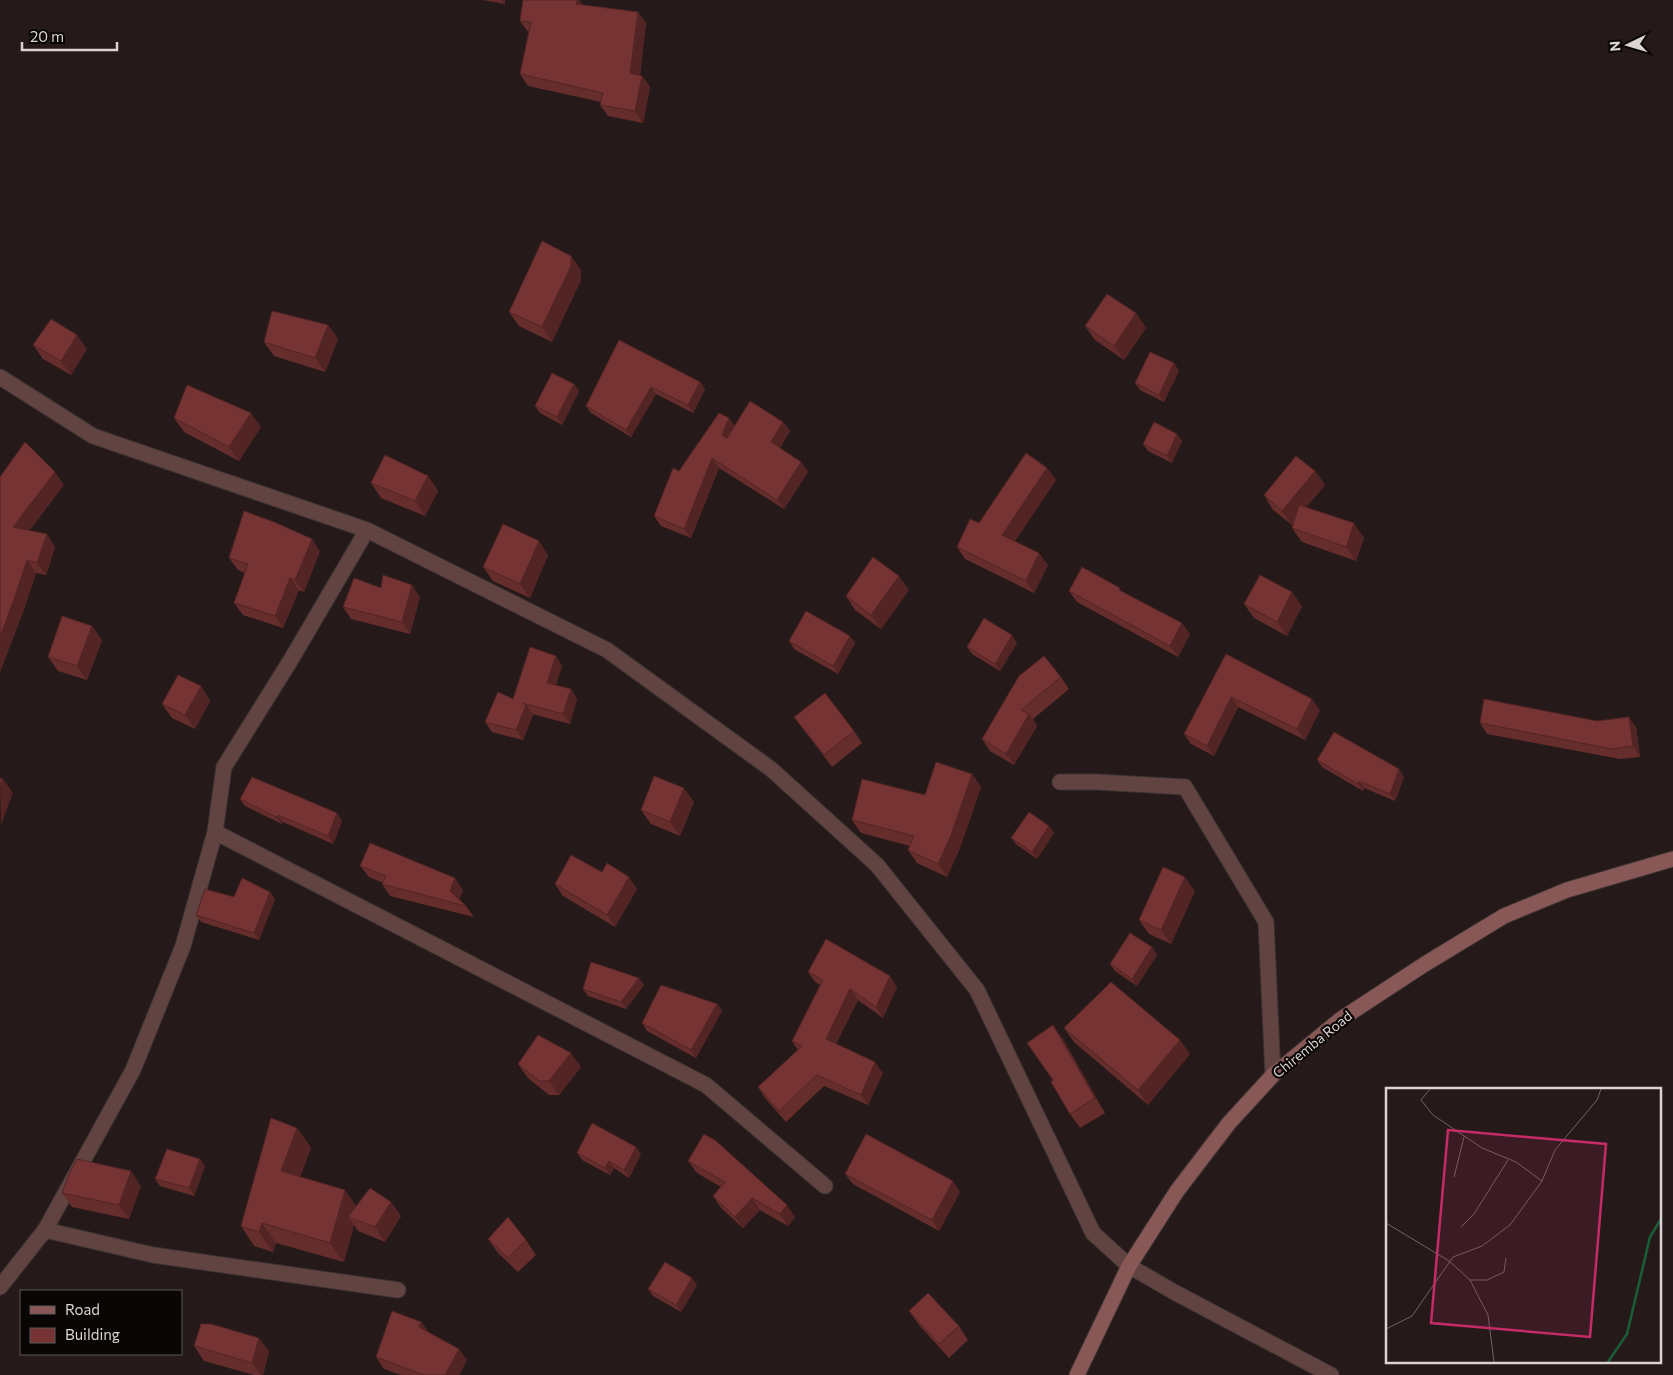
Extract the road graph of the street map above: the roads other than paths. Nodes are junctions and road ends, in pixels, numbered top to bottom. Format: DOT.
graph roads {
  1 [pos="0,377"];
  2 [pos="367,530"];
  3 [pos="1060,782"];
  4 [pos="215,832"];
  5 [pos="1673,859"];
  6 [pos="1273,1075"];
  7 [pos="825,1186"];
  8 [pos="45,1230"];
  9 [pos="1130,1266"];
  10 [pos="0,1287"];
  11 [pos="398,1290"];
  12 [pos="1077,1375"];
  13 [pos="1331,1375"];
  1 -- 2 [label="street"];
  2 -- 4 [label="street"];
  2 -- 9 [label="street"];
  3 -- 6 [label="street"];
  4 -- 7 [label="street"];
  4 -- 8 [label="street"];
  5 -- 6 [label="main road, Chiremba Road"];
  6 -- 9 [label="main road, Chiremba Road"];
  8 -- 10 [label="street"];
  8 -- 11 [label="street"];
  9 -- 12 [label="main road, Chiremba Road"];
  9 -- 13 [label="street"];
}
